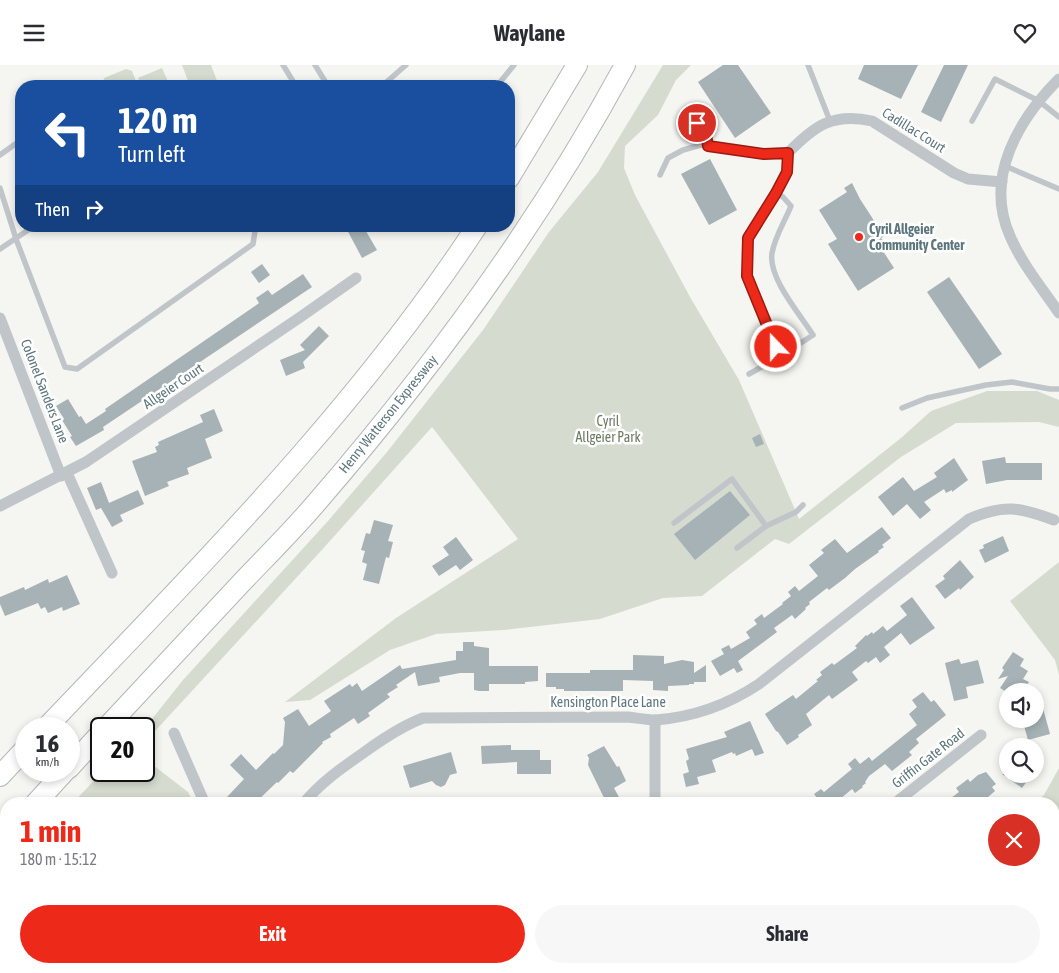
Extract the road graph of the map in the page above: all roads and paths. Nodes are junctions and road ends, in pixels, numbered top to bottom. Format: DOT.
graph roads {
  1 [pos="283,65"];
  2 [pos="315,65"];
  3 [pos="406,65"];
  4 [pos="514,65"];
  5 [pos="577,65"];
  6 [pos="625,65"];
  7 [pos="808,65"];
  8 [pos="1059,79"];
  9 [pos="292,80"];
  10 [pos="324,80"];
  11 [pos="389,80"];
  12 [pos="502,80"];
  13 [pos="1040,101"];
  14 [pos="688,112"];
  15 [pos="1059,117"];
  16 [pos="830,121"];
  17 [pos="972,121"];
  18 [pos="15,144"];
  19 [pos="708,146"];
  20 [pos="788,153"];
  21 [pos="0,155"];
  22 [pos="1004,166"];
  23 [pos="515,169"];
  24 [pos="660,175"];
  25 [pos="1002,182"];
  26 [pos="0,188"];
  27 [pos="1059,189"];
  28 [pos="776,193"];
  29 [pos="26,232"];
  30 [pos="255,232"];
  31 [pos="473,232"];
  32 [pos="16,239"];
  33 [pos="0,249"];
  34 [pos="356,278"];
  35 [pos="1059,313"];
  36 [pos="0,318"];
  37 [pos="781,356"];
  38 [pos="750,373"];
  39 [pos="1059,389"];
  40 [pos="902,408"];
  41 [pos="64,474"];
  42 [pos="803,505"];
  43 [pos="0,506"];
  44 [pos="1054,520"];
  45 [pos="674,523"];
  46 [pos="766,526"];
  47 [pos="737,548"];
  48 [pos="112,573"];
  49 [pos="56,717"];
  50 [pos="116,717"];
  51 [pos="655,720"];
  52 [pos="174,733"];
  53 [pos="981,735"];
  54 [pos="90,745"];
  55 [pos="80,756"];
  56 [pos="15,760"];
  57 [pos="0,776"];
  58 [pos="56,782"];
  59 [pos="42,797"];
  60 [pos="202,797"];
  61 [pos="309,797"];
  62 [pos="655,797"];
  63 [pos="903,797"];
  1 -- 9 [label="lane"];
  2 -- 10 [label="lane"];
  3 -- 11 [label="lane"];
  4 -- 12 [label="lane"];
  5 -- 23 [label="highway"];
  6 -- 50 [label="highway, Henry Watterson Expressway"];
  7 -- 16 [label="lane"];
  8 -- 13 [label="street"];
  13 -- 15 [label="lane"];
  13 -- 17 [label="lane"];
  13 -- 22 [label="street"];
  14 -- 19 [label="lane"];
  16 -- 20 [label="street, Cadillac Court"];
  16 -- 25 [label="street, Cadillac Court"];
  18 -- 21 [label="lane"];
  19 -- 20 [label="lane"];
  19 -- 24 [label="lane"];
  20 -- 28 [label="lane"];
  22 -- 25 [label="street"];
  22 -- 27 [label="lane"];
  25 -- 35 [label="street"];
  26 -- 32 [label="lane"];
  28 -- 37 [label="lane"];
  28 -- 37 [label="lane"];
  29 -- 32 [label="lane"];
  30 -- 32 [label="lane"];
  31 -- 49 [label="highway"];
  32 -- 33 [label="lane"];
  34 -- 41 [label="street, Allgeier Court"];
  36 -- 41 [label="street, Colonel Sanders Lane"];
  37 -- 38 [label="lane"];
  39 -- 40 [label="lane"];
  41 -- 43 [label="street, Allgeier Court"];
  41 -- 48 [label="street, Colonel Sanders Lane"];
  42 -- 46 [label="lane"];
  44 -- 51 [label="street, Kensington Place Lane"];
  45 -- 46 [label="lane"];
  46 -- 47 [label="lane"];
  51 -- 61 [label="street, Kensington Place Lane"];
  51 -- 62 [label="street"];
  52 -- 60 [label="street"];
  53 -- 63 [label="street, Griffin Gate Road"];
  54 -- 55 [label="highway"];
  56 -- 57 [label="highway"];
  58 -- 59 [label="highway"];
}
